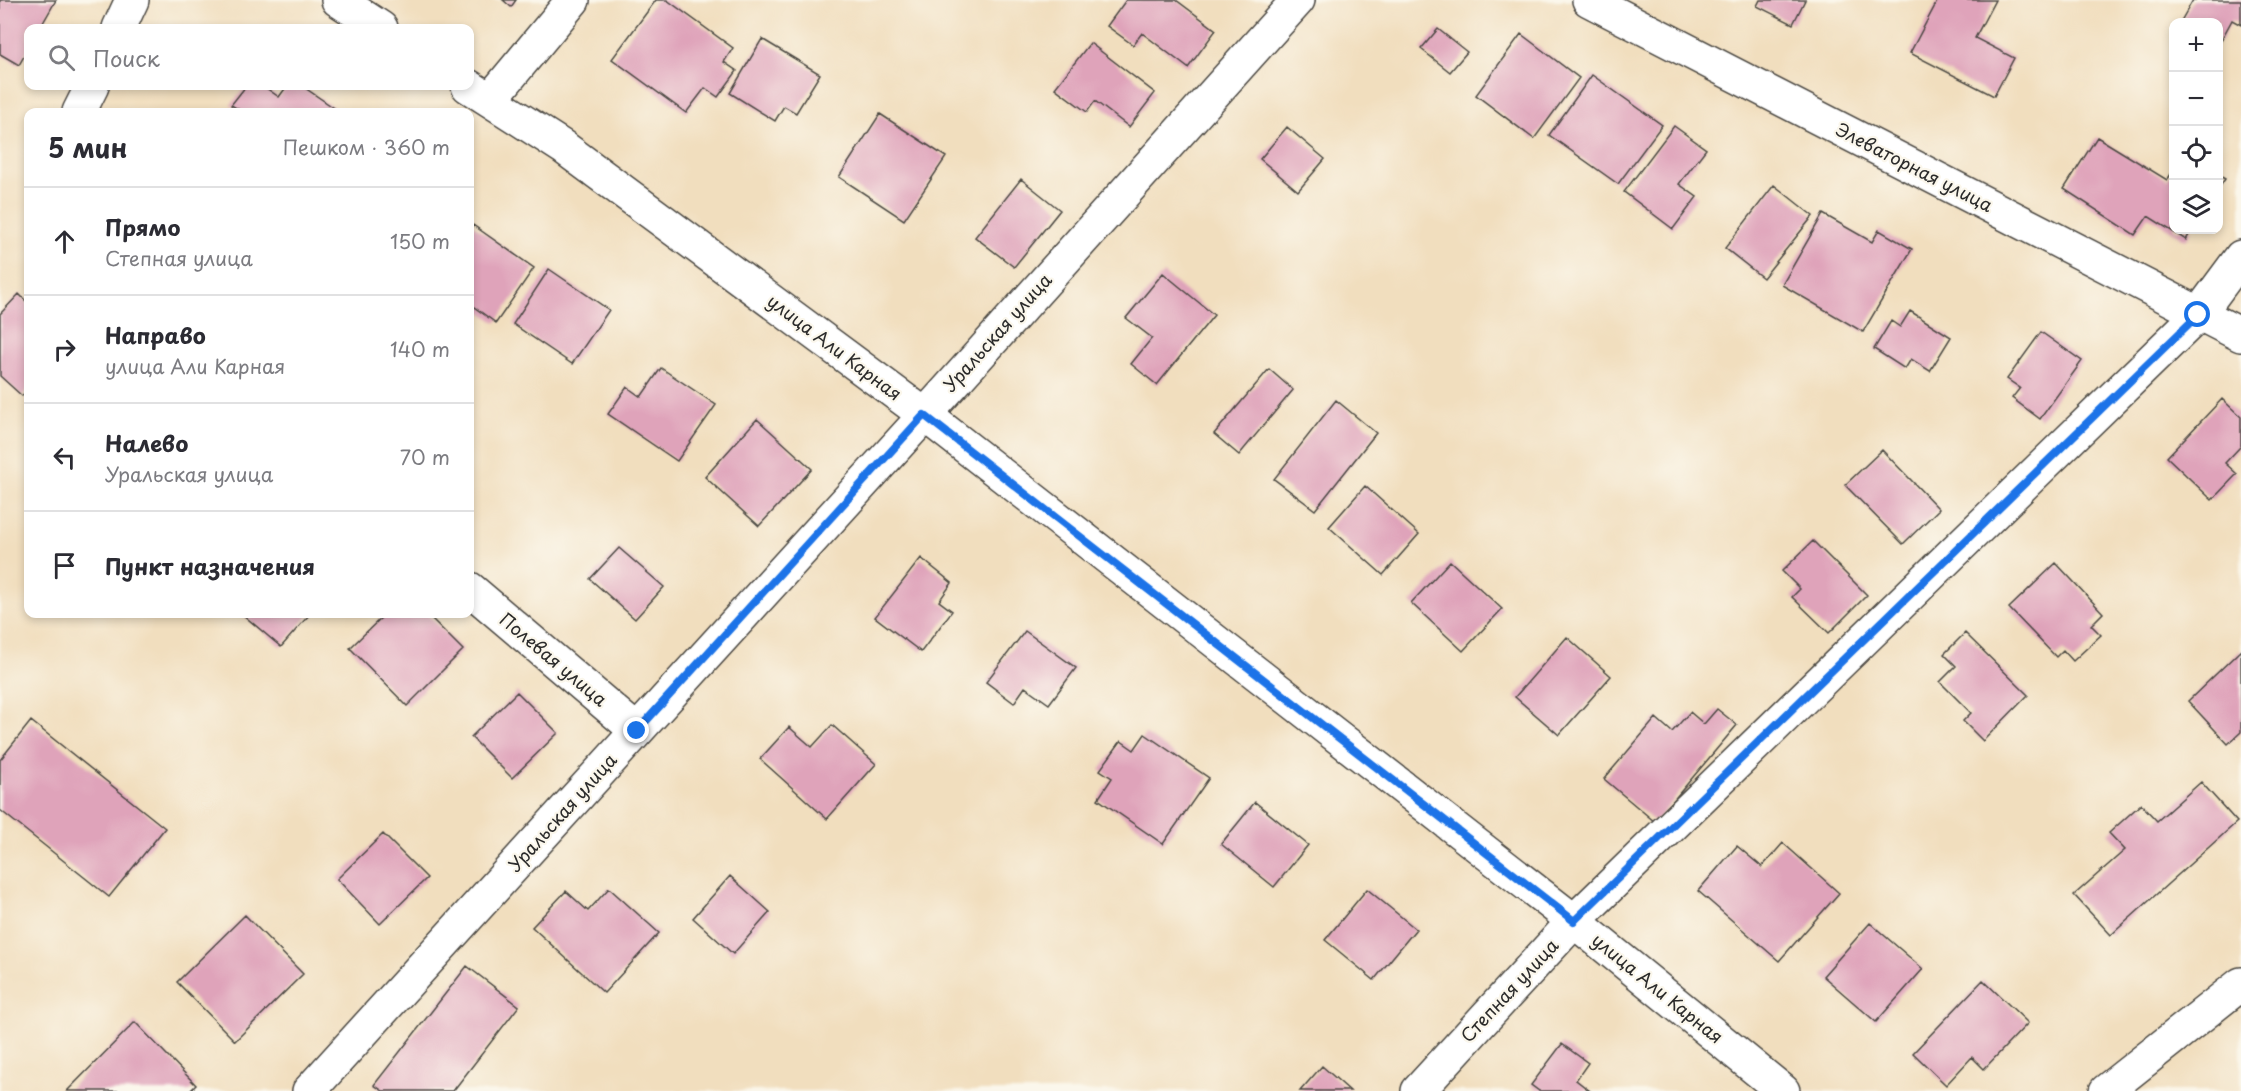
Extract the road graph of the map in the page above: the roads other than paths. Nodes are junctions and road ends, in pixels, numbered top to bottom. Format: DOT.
graph roads {
  1 [pos="132,0"];
  2 [pos="338,0"];
  3 [pos="573,0"];
  4 [pos="1298,0"];
  5 [pos="1588,0"];
  6 [pos="121,24"];
  7 [pos="375,24"];
  8 [pos="90,90"];
  9 [pos="479,93"];
  10 [pos="81,108"];
  11 [pos="2241,257"];
  12 [pos="2198,315"];
  13 [pos="2241,335"];
  14 [pos="924,415"];
  15 [pos="474,592"];
  16 [pos="637,731"];
  17 [pos="1574,921"];
  18 [pos="2241,984"];
  19 [pos="309,1091"];
  20 [pos="1418,1091"];
  21 [pos="1784,1091"];
  22 [pos="2106,1091"];
  1 -- 6 [label="street"];
  2 -- 7 [label="street"];
  3 -- 9 [label="street"];
  4 -- 14 [label="street, Уральская улица"];
  5 -- 12 [label="street, Элеваторная улица"];
  8 -- 10 [label="street"];
  9 -- 14 [label="street, улица Али Карная"];
  11 -- 12 [label="street, Степная улица"];
  12 -- 13 [label="street, Элеваторная улица"];
  12 -- 17 [label="street, Степная улица"];
  14 -- 16 [label="street, Уральская улица"];
  14 -- 17 [label="street, улица Али Карная"];
  15 -- 16 [label="street, Полевая улица"];
  16 -- 19 [label="street, Уральская улица"];
  17 -- 20 [label="street, Степная улица"];
  17 -- 21 [label="street, улица Али Карная"];
  18 -- 22 [label="street"];
}
